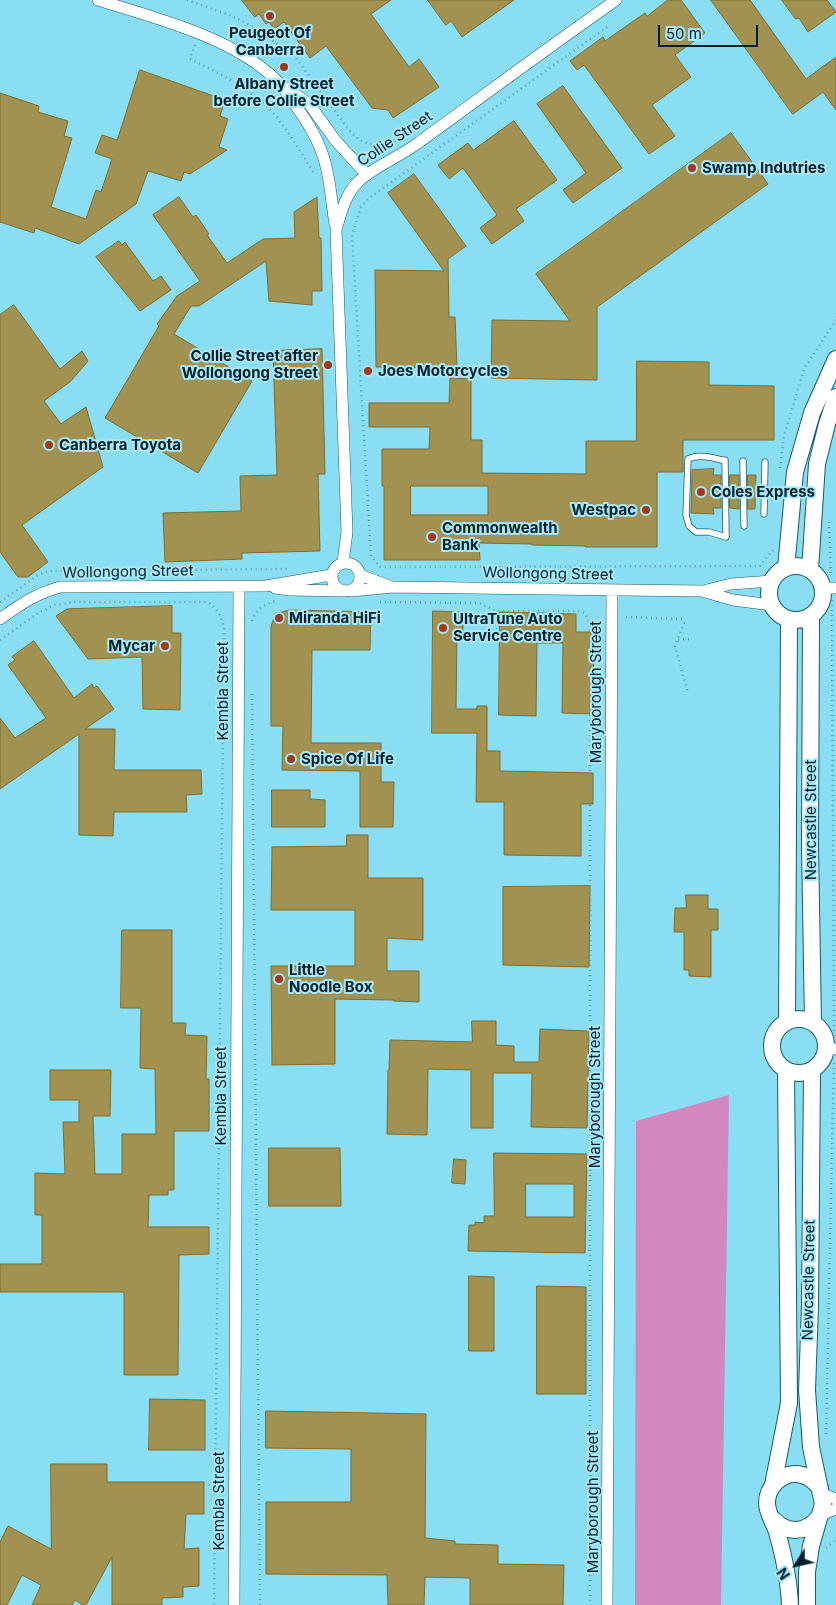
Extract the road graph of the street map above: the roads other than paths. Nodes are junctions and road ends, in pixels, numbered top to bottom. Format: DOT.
graph roads {
  1 [pos="98,0"];
  2 [pos="616,0"];
  3 [pos="281,84"];
  4 [pos="367,174"];
  5 [pos="336,230"];
  6 [pos="836,359"];
  7 [pos="836,397"];
  8 [pos="723,460"];
  9 [pos="743,461"];
  10 [pos="765,462"];
  11 [pos="764,514"];
  12 [pos="744,526"];
  13 [pos="352,568"];
  14 [pos="786,568"];
  15 [pos="810,570"];
  16 [pos="331,575"];
  17 [pos="772,582"];
  18 [pos="239,586"];
  19 [pos="266,586"];
  20 [pos="393,587"];
  21 [pos="830,588"];
  22 [pos="612,590"];
  23 [pos="347,591"];
  24 [pos="702,591"];
  25 [pos="772,605"];
  26 [pos="811,616"];
  27 [pos="0,619"];
  28 [pos="789,620"];
  29 [pos="787,1022"];
  30 [pos="813,1023"];
  31 [pos="832,1049"];
  32 [pos="786,1070"];
  33 [pos="812,1070"];
  34 [pos="773,1485"];
  35 [pos="826,1494"];
  36 [pos="836,1508"];
  37 [pos="819,1517"];
  38 [pos="774,1520"];
  39 [pos="234,1605"];
  40 [pos="607,1605"];
  41 [pos="790,1605"];
  42 [pos="808,1605"];
  1 -- 3 [label="street"];
  2 -- 4 [label="street, Collie Street"];
  3 -- 4 [label="street"];
  3 -- 5 [label="street"];
  4 -- 5 [label="street, Collie Street"];
  5 -- 13 [label="street, Collie Street"];
  6 -- 14 [label="main road"];
  7 -- 15 [label="main road"];
  8 -- 8 [label="lane"];
  9 -- 12 [label="lane"];
  10 -- 11 [label="lane"];
  13 -- 16 [label="street"];
  13 -- 20 [label="street, Wollongong Street"];
  13 -- 23 [label="street"];
  14 -- 15 [label="main road"];
  14 -- 17 [label="main road"];
  15 -- 21 [label="main road"];
  16 -- 19 [label="street, Wollongong Street"];
  16 -- 23 [label="street"];
  17 -- 24 [label="street, Wollongong Street"];
  17 -- 25 [label="main road"];
  18 -- 19 [label="street, Wollongong Street"];
  18 -- 27 [label="street, Wollongong Street"];
  18 -- 39 [label="street, Kembla Street"];
  19 -- 23 [label="street, Wollongong Street"];
  20 -- 22 [label="street, Wollongong Street"];
  20 -- 23 [label="street, Wollongong Street"];
  21 -- 26 [label="main road"];
  22 -- 24 [label="street, Wollongong Street"];
  22 -- 40 [label="street, Maryborough Street"];
  24 -- 25 [label="street, Wollongong Street"];
  25 -- 28 [label="main road"];
  26 -- 28 [label="main road"];
  26 -- 30 [label="main road, Newcastle Street"];
  28 -- 29 [label="main road, Newcastle Street"];
  29 -- 30 [label="main road"];
  29 -- 32 [label="main road"];
  30 -- 31 [label="main road"];
  31 -- 33 [label="main road"];
  32 -- 33 [label="main road"];
  32 -- 34 [label="main road, Newcastle Street"];
  33 -- 35 [label="main road, Newcastle Street"];
  34 -- 35 [label="main road"];
  34 -- 38 [label="main road, Newcastle Street"];
  35 -- 37 [label="main road, Newcastle Street"];
  36 -- 37 [label="street"];
  37 -- 38 [label="main road"];
  37 -- 42 [label="main road, Newcastle Street"];
  38 -- 41 [label="main road, Newcastle Street"];
}
